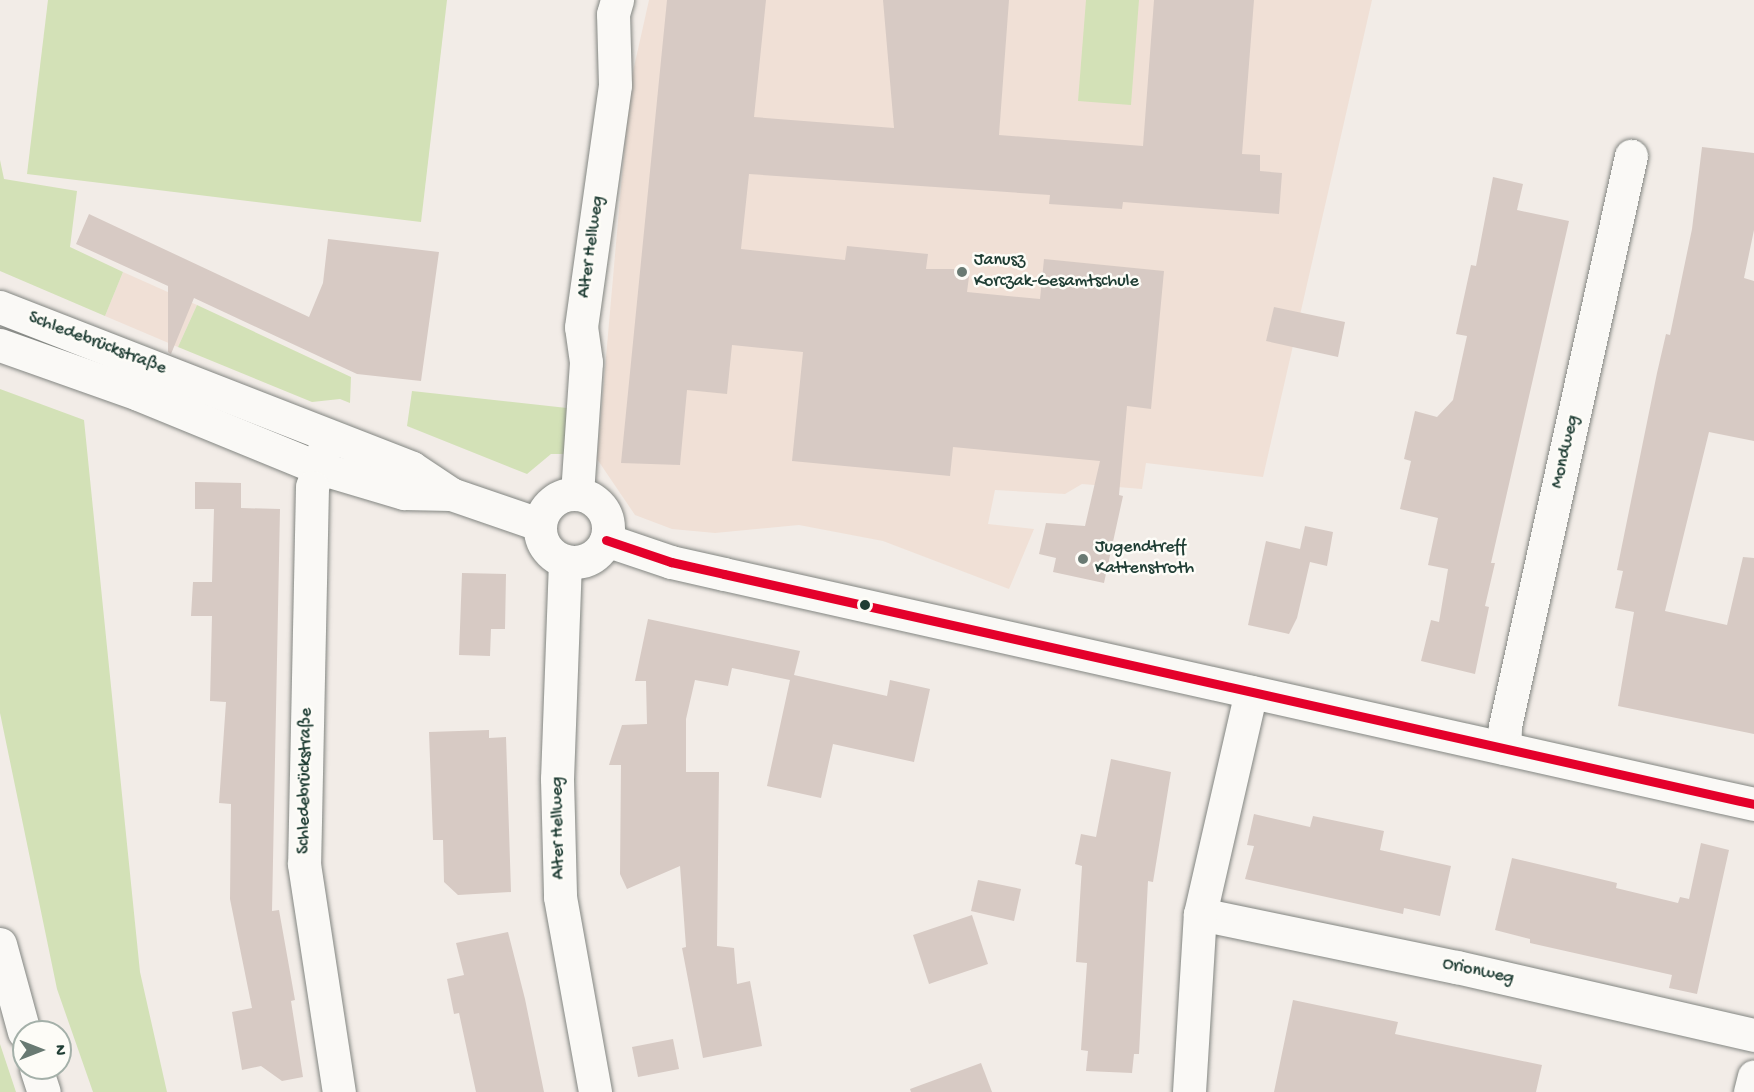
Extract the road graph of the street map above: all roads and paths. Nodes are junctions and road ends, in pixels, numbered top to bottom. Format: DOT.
graph roads {
  1 [pos="617,0"];
  2 [pos="1631,156"];
  3 [pos="0,307"];
  4 [pos="0,345"];
  5 [pos="328,437"];
  6 [pos="316,467"];
  7 [pos="451,494"];
  8 [pos="577,494"];
  9 [pos="538,524"];
  10 [pos="606,540"];
  11 [pos="566,561"];
  12 [pos="1251,692"];
  13 [pos="1504,748"];
  14 [pos="1754,804"];
  15 [pos="1200,914"];
  16 [pos="0,944"];
  17 [pos="21,1020"];
  18 [pos="1754,1035"];
  19 [pos="1754,1076"];
  20 [pos="339,1092"];
  21 [pos="595,1092"];
  22 [pos="1189,1092"];
  23 [pos="1750,1092"];
  1 -- 8 [label="street, Alter Hellweg"];
  2 -- 13 [label="street, Mondweg"];
  3 -- 5 [label="street, Schledebrückstraße"];
  4 -- 6 [label="street, Schledebrückstraße"];
  5 -- 6 [label="street, Schledebrückstraße"];
  5 -- 7 [label="street, Schledebrückstraße"];
  6 -- 7 [label="street, Schledebrückstraße"];
  6 -- 20 [label="street, Schledebrückstraße"];
  7 -- 9 [label="street, Schledebrückstraße"];
  8 -- 9 [label="street"];
  8 -- 10 [label="street"];
  9 -- 11 [label="street"];
  10 -- 11 [label="street"];
  10 -- 12 [label="street"];
  11 -- 21 [label="street, Alter Hellweg"];
  12 -- 13 [label="street"];
  12 -- 15 [label="street"];
  13 -- 14 [label="street"];
  15 -- 18 [label="street, Orionweg"];
  15 -- 22 [label="street"];
  16 -- 17 [label="street"];
  19 -- 23 [label="street"];
}
